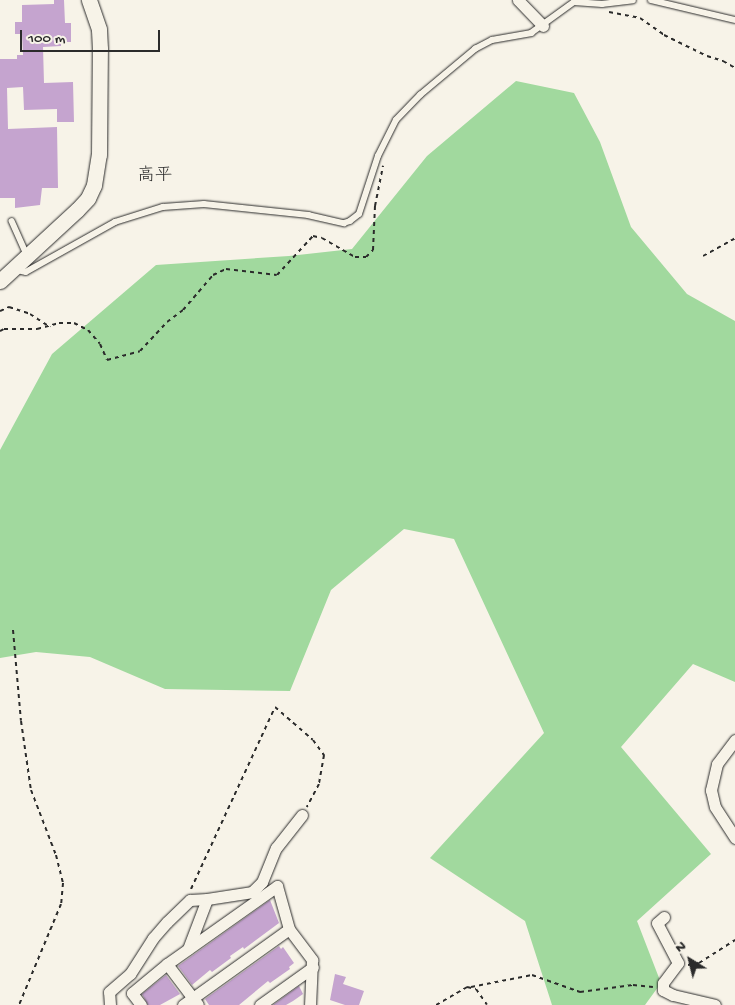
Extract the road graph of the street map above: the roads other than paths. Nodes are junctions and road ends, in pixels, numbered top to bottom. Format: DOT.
graph roads {
  1 [pos="89,0"];
  2 [pos="518,0"];
  3 [pos="633,0"];
  4 [pos="651,0"];
  5 [pos="735,20"];
  6 [pos="543,26"];
  7 [pos="12,221"];
  8 [pos="27,255"];
  9 [pos="12,269"];
  10 [pos="0,280"];
  11 [pos="735,740"];
  12 [pos="302,815"];
  13 [pos="735,838"];
  14 [pos="207,899"];
  15 [pos="664,917"];
  16 [pos="289,929"];
  17 [pos="188,949"];
  18 [pos="167,964"];
  19 [pos="313,967"];
  20 [pos="196,1001"];
  21 [pos="110,1005"];
  22 [pos="141,1005"];
  23 [pos="183,1005"];
  24 [pos="260,1005"];
  25 [pos="310,1005"];
  26 [pos="715,1005"];
  1 -- 8 [label="street"];
  2 -- 6 [label="street"];
  3 -- 6 [label="lane"];
  4 -- 5 [label="lane"];
  6 -- 9 [label="lane"];
  7 -- 8 [label="lane"];
  8 -- 9 [label="street"];
  9 -- 10 [label="street"];
  11 -- 13 [label="street"];
  12 -- 14 [label="street"];
  14 -- 17 [label="street"];
  14 -- 21 [label="street"];
  15 -- 26 [label="street"];
  16 -- 17 [label="street"];
  16 -- 19 [label="street"];
  16 -- 20 [label="street"];
  17 -- 18 [label="street"];
  18 -- 20 [label="street"];
  18 -- 22 [label="street"];
  19 -- 24 [label="street"];
  19 -- 25 [label="street"];
  20 -- 23 [label="street"];
}
